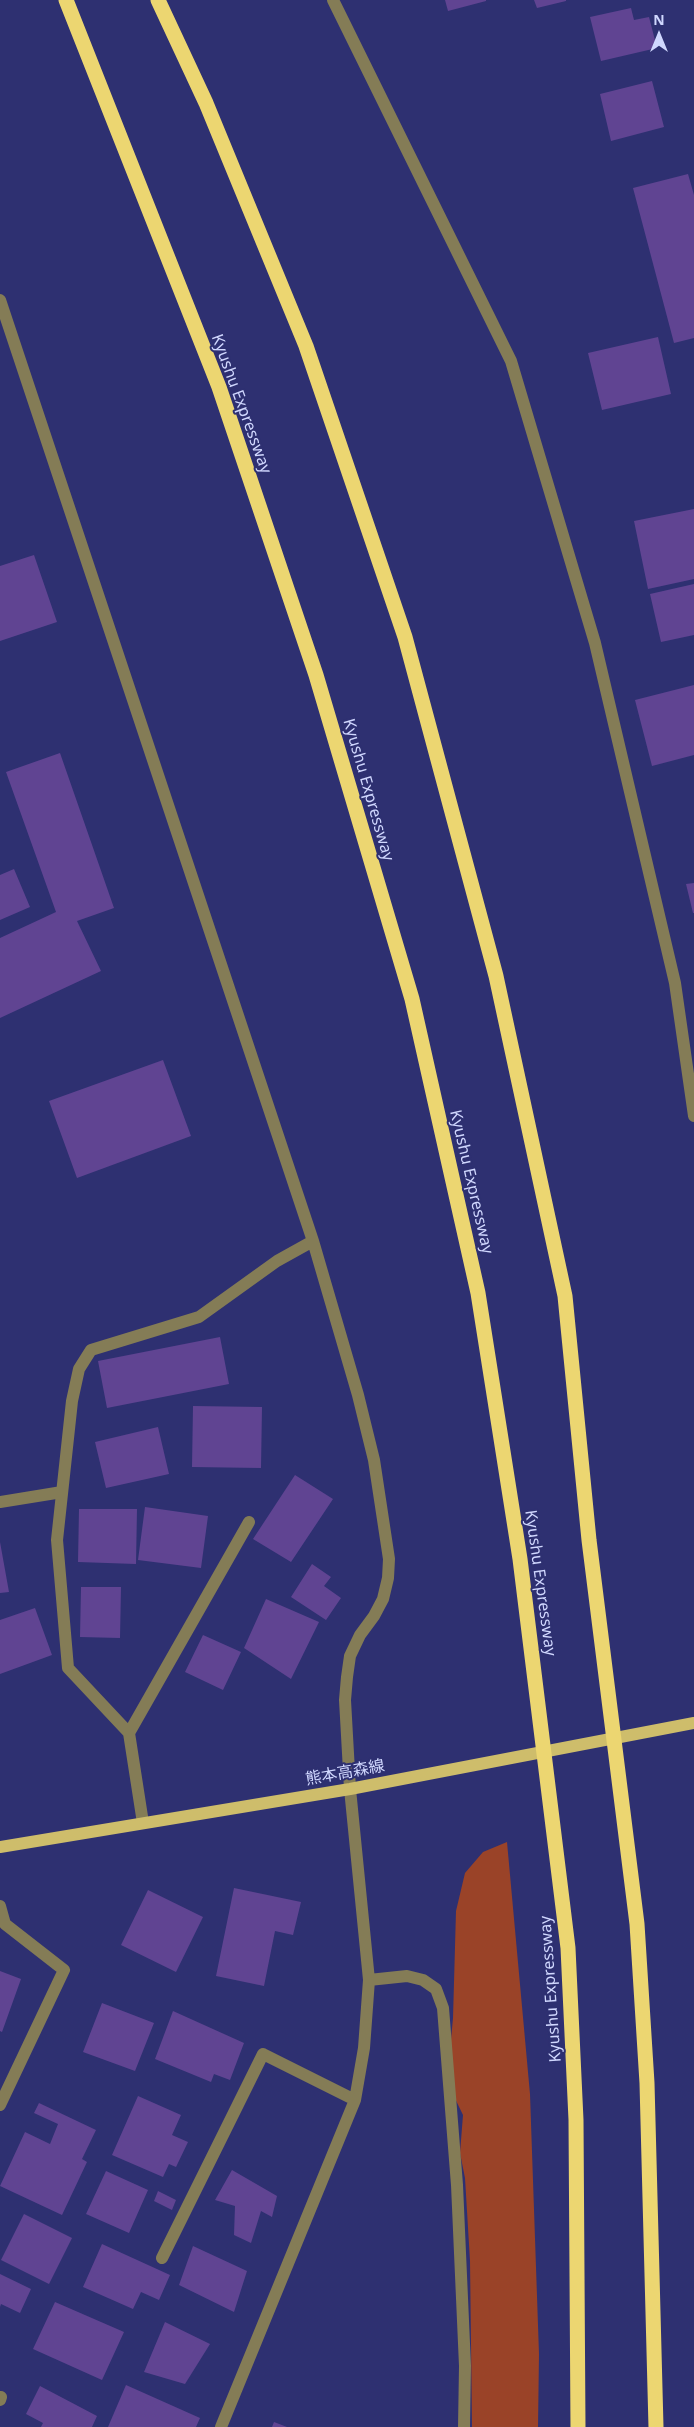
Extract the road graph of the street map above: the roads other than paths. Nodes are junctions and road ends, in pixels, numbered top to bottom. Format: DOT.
graph roads {
  1 [pos="66,0"];
  2 [pos="158,0"];
  3 [pos="334,0"];
  4 [pos="0,300"];
  5 [pos="694,1116"];
  6 [pos="313,1241"];
  7 [pos="62,1492"];
  8 [pos="0,1502"];
  9 [pos="248,1522"];
  10 [pos="694,1724"];
  11 [pos="129,1733"];
  12 [pos="350,1789"];
  13 [pos="143,1824"];
  14 [pos="0,1847"];
  15 [pos="0,1906"];
  16 [pos="369,1980"];
  17 [pos="355,2100"];
  18 [pos="0,2105"];
  19 [pos="162,2258"];
  20 [pos="221,2427"];
  21 [pos="464,2427"];
  22 [pos="578,2427"];
  23 [pos="656,2427"];
  1 -- 22 [label="highway, Kyushu Expressway"];
  2 -- 23 [label="highway"];
  3 -- 5 [label="street"];
  4 -- 6 [label="street"];
  6 -- 7 [label="street"];
  6 -- 12 [label="street"];
  7 -- 8 [label="street"];
  7 -- 11 [label="street"];
  9 -- 11 [label="street"];
  10 -- 12 [label="main road, 熊本高森線"];
  11 -- 13 [label="street"];
  12 -- 13 [label="main road, 熊本高森線"];
  12 -- 16 [label="street"];
  13 -- 14 [label="main road, 熊本高森線"];
  15 -- 18 [label="street"];
  16 -- 17 [label="street"];
  16 -- 21 [label="street"];
  17 -- 19 [label="street"];
  17 -- 20 [label="street"];
}
